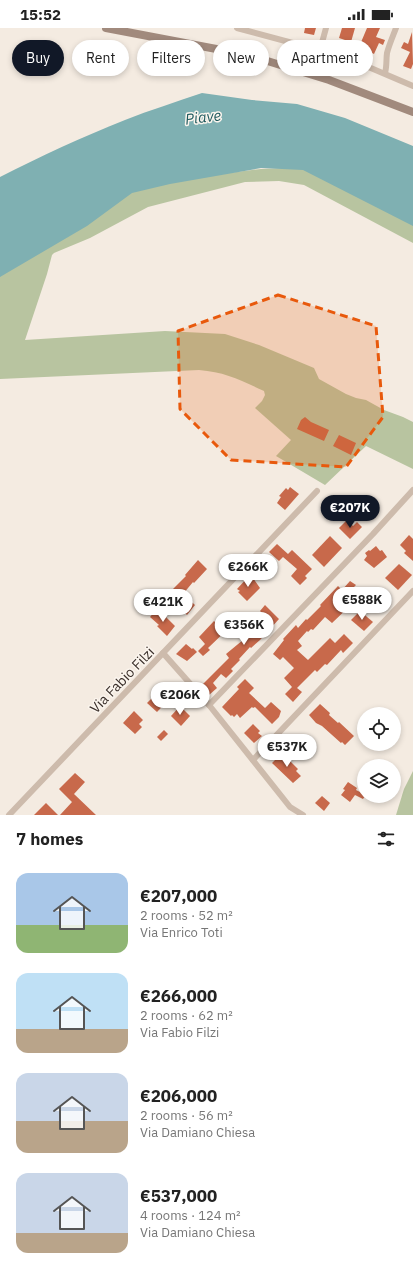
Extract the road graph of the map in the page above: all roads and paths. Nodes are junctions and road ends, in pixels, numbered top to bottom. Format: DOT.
graph roads {
  1 [pos="106,28"];
  2 [pos="237,28"];
  3 [pos="326,28"];
  4 [pos="396,28"];
  5 [pos="282,40"];
  6 [pos="323,40"];
  7 [pos="373,68"];
  8 [pos="385,73"];
  9 [pos="413,86"];
  10 [pos="413,112"];
  11 [pos="413,490"];
  12 [pos="317,491"];
  13 [pos="413,591"];
  14 [pos="163,653"];
  15 [pos="209,705"];
  16 [pos="253,760"];
  17 [pos="9,815"];
  18 [pos="303,815"];
  1 -- 10 [label="main road"];
  2 -- 5 [label="street"];
  3 -- 6 [label="street"];
  4 -- 8 [label="street"];
  7 -- 8 [label="street"];
  8 -- 9 [label="street"];
  11 -- 15 [label="street"];
  12 -- 14 [label="street, Via Fabio Filzi"];
  13 -- 16 [label="street"];
  14 -- 15 [label="street"];
  14 -- 17 [label="street, Via Fabio Filzi"];
  15 -- 16 [label="street"];
  16 -- 18 [label="street"];
}
